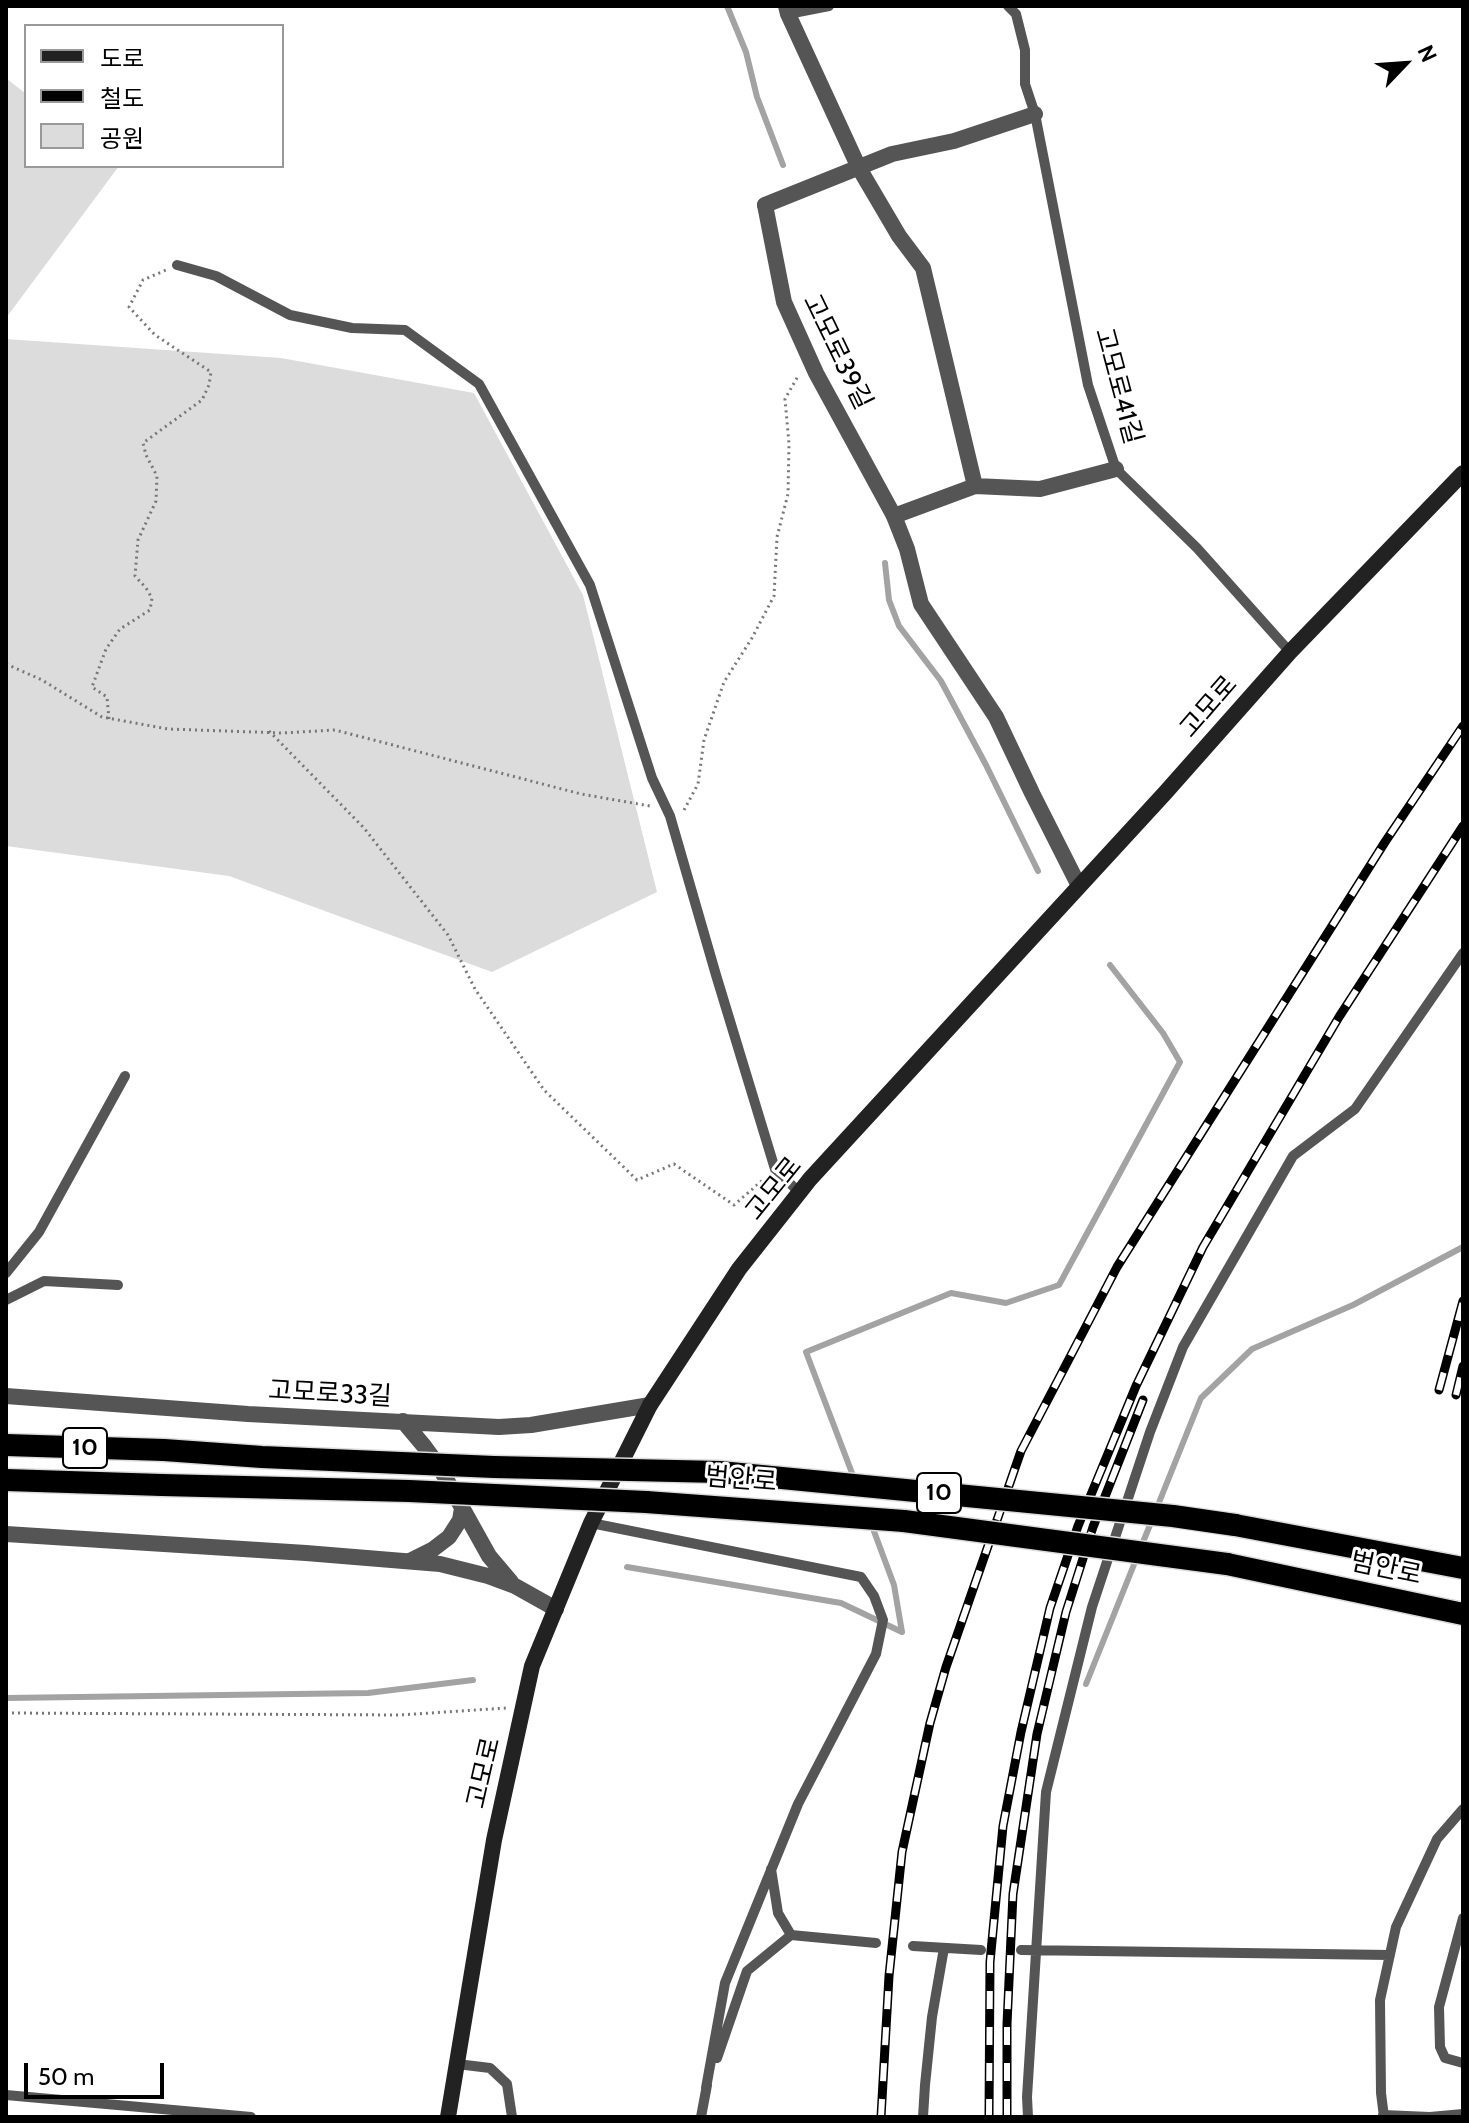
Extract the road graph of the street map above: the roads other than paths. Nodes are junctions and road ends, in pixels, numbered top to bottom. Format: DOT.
graph roads {
  1 [pos="829,6"];
  2 [pos="1008,6"];
  3 [pos="787,10"];
  4 [pos="1035,114"];
  5 [pos="859,168"];
  6 [pos="177,265"];
  7 [pos="1116,469"];
  8 [pos="1463,473"];
  9 [pos="975,486"];
  10 [pos="894,516"];
  11 [pos="1290,652"];
  12 [pos="1079,886"];
  13 [pos="1463,953"];
  14 [pos="125,1076"];
  15 [pos="800,1193"];
  16 [pos="6,1273"];
  17 [pos="118,1285"];
  18 [pos="6,1300"];
  19 [pos="6,1396"];
  20 [pos="650,1405"];
  21 [pos="403,1421"];
  22 [pos="6,1445"];
  23 [pos="6,1480"];
  24 [pos="462,1508"];
  25 [pos="591,1523"];
  26 [pos="6,1534"];
  27 [pos="409,1561"];
  28 [pos="1463,1568"];
  29 [pos="515,1586"];
  30 [pos="556,1609"];
  31 [pos="1463,1614"];
  32 [pos="1463,1809"];
  33 [pos="771,1867"];
  34 [pos="1463,1918"];
  35 [pos="791,1935"];
  36 [pos="876,1943"];
  37 [pos="913,1946"];
  38 [pos="944,1948"];
  39 [pos="981,1950"];
  40 [pos="1021,1950"];
  41 [pos="1035,1951"];
  42 [pos="1390,1955"];
  43 [pos="1463,2063"];
  44 [pos="457,2064"];
  45 [pos="706,2088"];
  46 [pos="6,2095"];
  47 [pos="117,2111"];
  48 [pos="1463,2114"];
  49 [pos="1384,2116"];
  50 [pos="251,2117"];
  51 [pos="448,2117"];
  52 [pos="512,2117"];
  53 [pos="701,2117"];
  54 [pos="923,2117"];
  55 [pos="1028,2117"];
  1 -- 3 [label="lane"];
  2 -- 4 [label="lane, 고모로41길"];
  3 -- 5 [label="street"];
  4 -- 5 [label="street"];
  4 -- 7 [label="lane, 고모로41길"];
  5 -- 9 [label="street"];
  5 -- 10 [label="street, 고모로39길"];
  6 -- 15 [label="lane"];
  7 -- 9 [label="street"];
  7 -- 11 [label="lane, 고모로41길"];
  8 -- 11 [label="main road, 고모로"];
  9 -- 10 [label="street"];
  10 -- 12 [label="street, 고모로39길"];
  11 -- 12 [label="main road, 고모로"];
  12 -- 15 [label="main road, 고모로"];
  13 -- 41 [label="lane"];
  14 -- 16 [label="lane"];
  15 -- 20 [label="main road, 고모로"];
  17 -- 18 [label="lane"];
  19 -- 21 [label="street, 고모로33길"];
  20 -- 21 [label="street, 고모로33길"];
  20 -- 25 [label="main road, 고모로"];
  21 -- 24 [label="street"];
  22 -- 28 [label="highway, 범안로 / 10, bridge"];
  23 -- 31 [label="highway, 범안로 / 10, bridge"];
  24 -- 27 [label="street"];
  24 -- 29 [label="street"];
  25 -- 30 [label="main road, 고모로"];
  25 -- 33 [label="lane"];
  26 -- 27 [label="street"];
  27 -- 29 [label="street"];
  29 -- 30 [label="street"];
  30 -- 44 [label="main road, 고모로"];
  32 -- 42 [label="lane"];
  33 -- 35 [label="lane"];
  33 -- 45 [label="lane"];
  34 -- 43 [label="lane"];
  35 -- 36 [label="lane"];
  35 -- 45 [label="lane"];
  37 -- 38 [label="lane"];
  38 -- 39 [label="lane"];
  38 -- 54 [label="lane"];
  40 -- 41 [label="lane"];
  41 -- 42 [label="lane"];
  41 -- 55 [label="lane"];
  42 -- 49 [label="lane"];
  44 -- 51 [label="main road, 고모로"];
  44 -- 52 [label="lane"];
  45 -- 53 [label="lane"];
  46 -- 47 [label="lane"];
  47 -- 50 [label="lane"];
  48 -- 49 [label="lane"];
}
